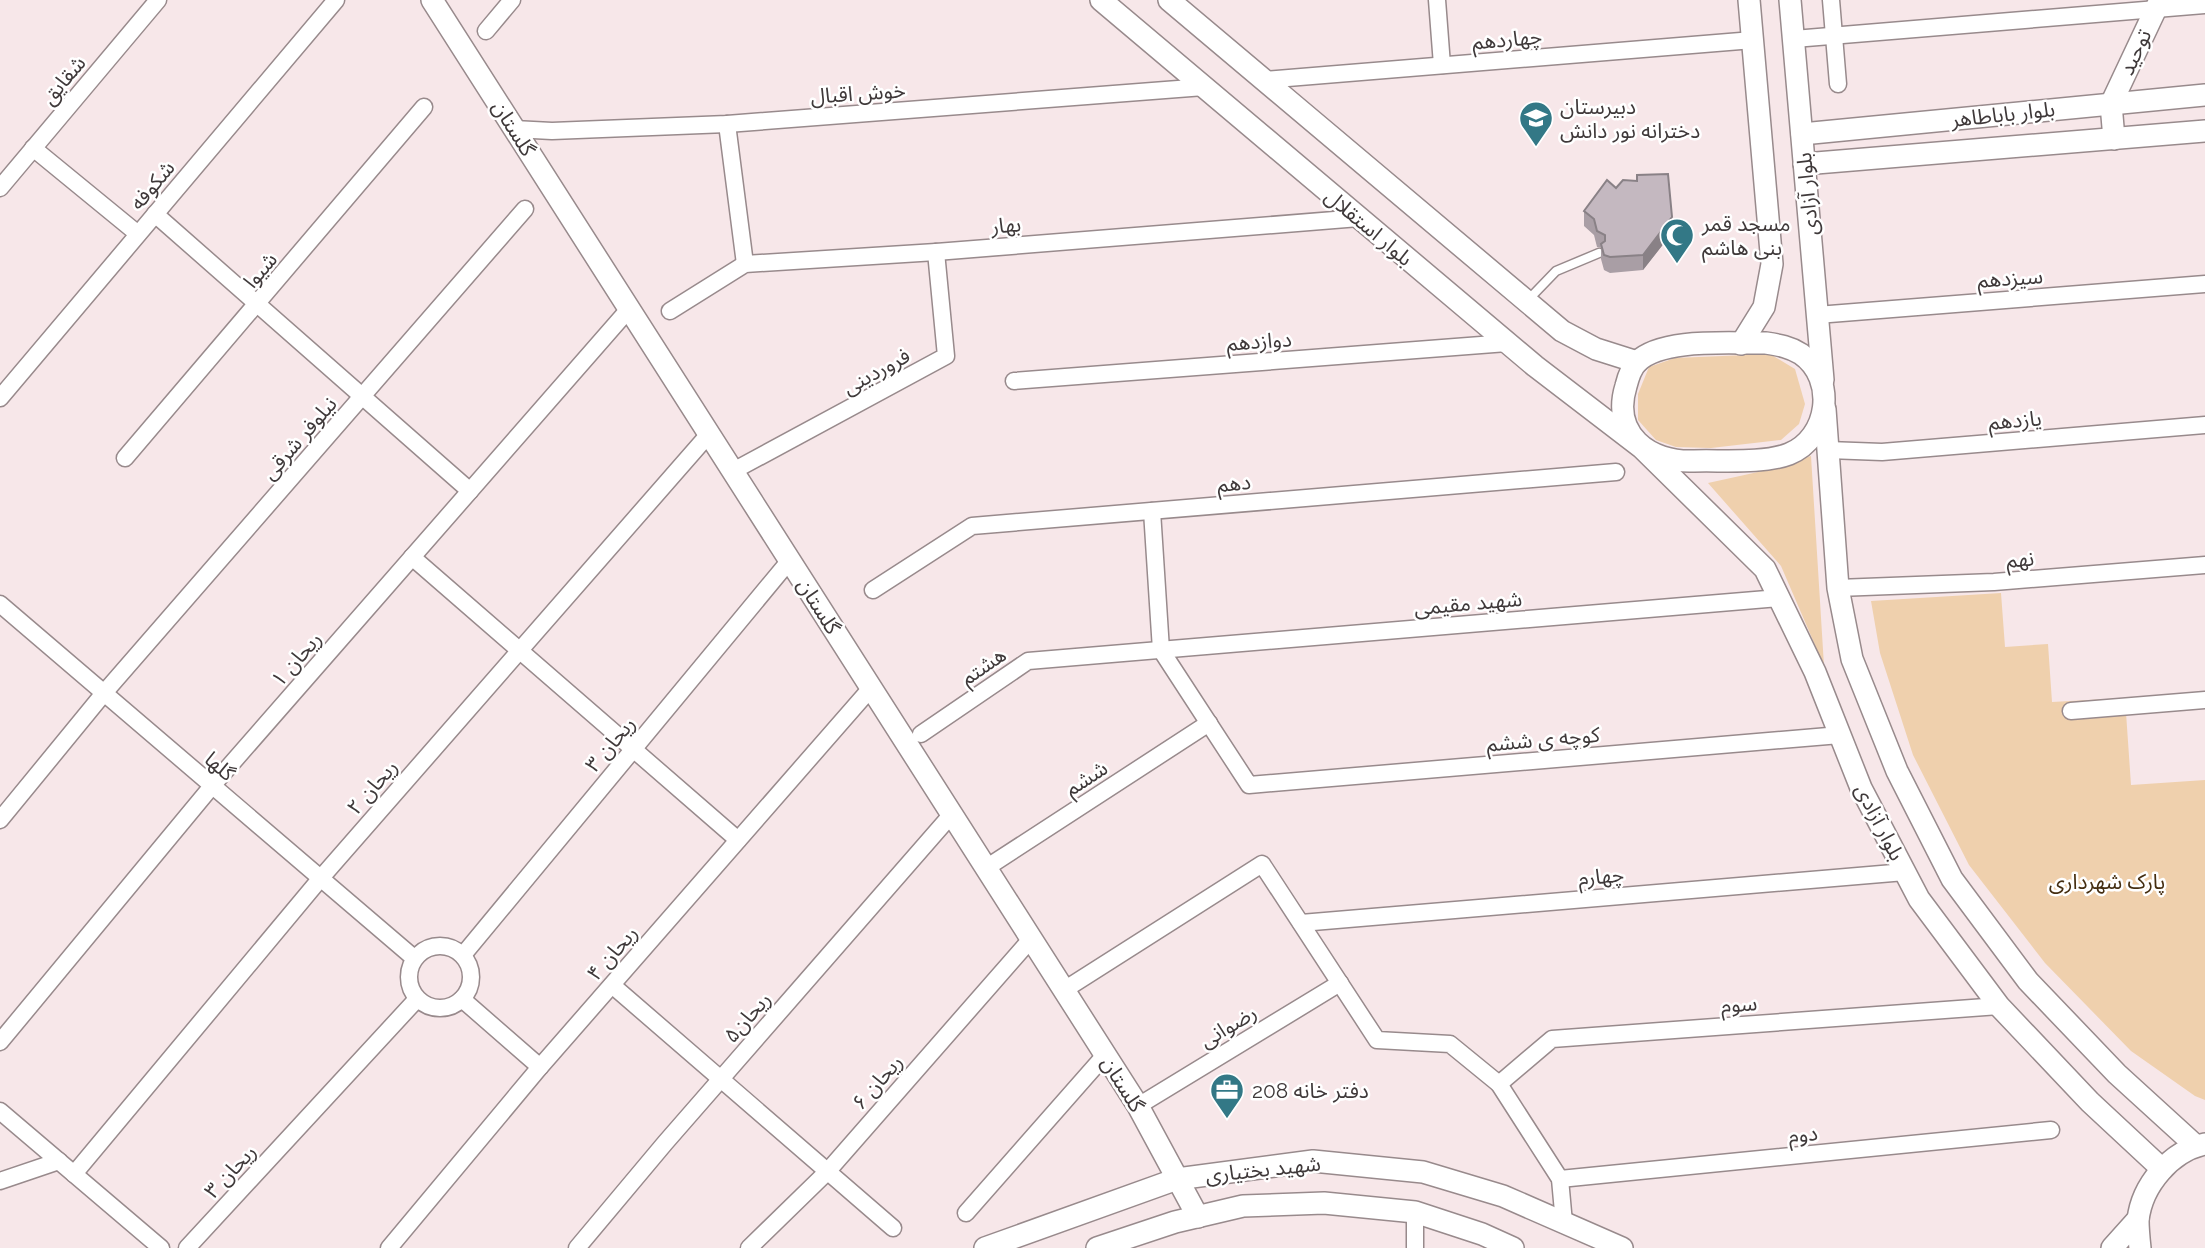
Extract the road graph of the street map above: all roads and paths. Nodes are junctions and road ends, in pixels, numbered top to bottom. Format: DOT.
graph roads {
  1 [pos="158,0"];
  2 [pos="336,0"];
  3 [pos="432,0"];
  4 [pos="512,0"];
  5 [pos="1101,0"];
  6 [pos="1169,0"];
  7 [pos="1437,0"];
  8 [pos="1749,0"];
  9 [pos="1790,0"];
  10 [pos="1831,0"];
  11 [pos="2158,4"];
  12 [pos="2205,5"];
  13 [pos="486,31"];
  14 [pos="1834,36"];
  15 [pos="1794,39"];
  16 [pos="1753,40"];
  17 [pos="1442,65"];
  18 [pos="1264,80"];
  19 [pos="1838,84"];
  20 [pos="1204,88"];
  21 [pos="2205,95"];
  22 [pos="2111,104"];
  23 [pos="424,107"];
  24 [pos="727,124"];
  25 [pos="514,129"];
  26 [pos="2205,131"];
  27 [pos="1802,134"];
  28 [pos="2114,139"];
  29 [pos="33,148"];
  30 [pos="1804,164"];
  31 [pos="0,188"];
  32 [pos="525,209"];
  33 [pos="155,214"];
  34 [pos="1359,218"];
  35 [pos="138,234"];
  36 [pos="936,252"];
  37 [pos="1599,253"];
  38 [pos="745,264"];
  39 [pos="2205,284"];
  40 [pos="1527,302"];
  41 [pos="258,305"];
  42 [pos="629,309"];
  43 [pos="670,311"];
  44 [pos="1817,315"];
  45 [pos="1507,342"];
  46 [pos="1741,344"];
  47 [pos="1637,362"];
  48 [pos="1014,381"];
  49 [pos="363,397"];
  50 [pos="0,398"];
  51 [pos="1824,399"];
  52 [pos="2205,425"];
  53 [pos="709,434"];
  54 [pos="1642,448"];
  55 [pos="1828,450"];
  56 [pos="125,458"];
  57 [pos="733,471"];
  58 [pos="1616,472"];
  59 [pos="470,491"];
  60 [pos="1152,511"];
  61 [pos="412,557"];
  62 [pos="790,560"];
  63 [pos="2205,565"];
  64 [pos="1838,588"];
  65 [pos="873,590"];
  66 [pos="1779,598"];
  67 [pos="1,607"];
  68 [pos="1161,650"];
  69 [pos="520,651"];
  70 [pos="871,688"];
  71 [pos="104,693"];
  72 [pos="2205,700"];
  73 [pos="2071,711"];
  74 [pos="1209,723"];
  75 [pos="921,734"];
  76 [pos="1840,735"];
  77 [pos="634,749"];
  78 [pos="212,786"];
  79 [pos="952,814"];
  80 [pos="0,820"];
  81 [pos="738,840"];
  82 [pos="986,868"];
  83 [pos="1905,872"];
  84 [pos="320,879"];
  85 [pos="1301,923"];
  86 [pos="1031,939"];
  87 [pos="463,955"];
  88 [pos="414,958"];
  89 [pos="1340,983"];
  90 [pos="612,985"];
  91 [pos="1064,990"];
  92 [pos="417,999"];
  93 [pos="461,999"];
  94 [pos="1998,1006"];
  95 [pos="0,1041"];
  96 [pos="1105,1055"];
  97 [pos="540,1067"];
  98 [pos="720,1079"];
  99 [pos="1499,1084"];
  100 [pos="1138,1106"];
  101 [pos="0,1111"];
  102 [pos="2051,1130"];
  103 [pos="2200,1145"];
  104 [pos="59,1161"];
  105 [pos="2162,1169"];
  106 [pos="827,1171"];
  107 [pos="74,1174"];
  108 [pos="1177,1179"];
  109 [pos="1560,1179"];
  110 [pos="0,1181"];
  111 [pos="1415,1212"];
  112 [pos="966,1213"];
  113 [pos="1198,1217"];
  114 [pos="2138,1219"];
  115 [pos="1564,1223"];
  116 [pos="893,1228"];
  117 [pos="160,1248"];
  118 [pos="187,1248"];
  119 [pos="389,1248"];
  120 [pos="577,1248"];
  121 [pos="749,1248"];
  122 [pos="985,1248"];
  123 [pos="1097,1248"];
  124 [pos="1415,1248"];
  125 [pos="1513,1248"];
  126 [pos="1622,1248"];
  127 [pos="2112,1248"];
  128 [pos="2140,1248"];
  1 -- 29 [label="street, شقایق"];
  2 -- 33 [label="street, شکوفه"];
  3 -- 25 [label="main road, گلستان"];
  4 -- 13 [label="street"];
  5 -- 20 [label="main road, بلوار استقلال"];
  6 -- 18 [label="main road"];
  7 -- 17 [label="street"];
  8 -- 16 [label="main road, بلوار آزادی"];
  9 -- 15 [label="main road, بلوار آزادی"];
  10 -- 14 [label="street"];
  11 -- 12 [label="street"];
  11 -- 14 [label="street"];
  11 -- 22 [label="main road, توحید"];
  14 -- 15 [label="street"];
  14 -- 19 [label="street"];
  15 -- 27 [label="main road, بلوار آزادی"];
  16 -- 17 [label="street, چهاردهم"];
  16 -- 46 [label="main road, بلوار آزادی"];
  17 -- 18 [label="street, چهاردهم"];
  18 -- 40 [label="main road"];
  20 -- 24 [label="street, خوش اقبال"];
  20 -- 34 [label="main road, بلوار استقلال"];
  21 -- 22 [label="main road, بلوار باباطاهر"];
  22 -- 27 [label="main road, بلوار باباطاهر"];
  22 -- 28 [label="main road"];
  23 -- 41 [label="street, شیوا"];
  24 -- 25 [label="street, خوش اقبال"];
  24 -- 38 [label="street"];
  25 -- 42 [label="main road, گلستان"];
  26 -- 28 [label="main road, بلوار باباطاهر"];
  27 -- 30 [label="main road, بلوار آزادی"];
  28 -- 30 [label="main road, بلوار باباطاهر"];
  29 -- 31 [label="street, شقایق"];
  29 -- 35 [label="street"];
  30 -- 44 [label="main road, بلوار آزادی"];
  32 -- 49 [label="street, نیلوفر شرقی"];
  33 -- 35 [label="street, شکوفه"];
  33 -- 41 [label="street"];
  34 -- 36 [label="street, بهار"];
  34 -- 45 [label="main road, بلوار استقلال"];
  35 -- 50 [label="street, شکوفه"];
  36 -- 38 [label="street, بهار"];
  36 -- 57 [label="street, فروردینی"];
  37 -- 40 [label="lane"];
  38 -- 43 [label="street, بهار"];
  39 -- 44 [label="street, سیزدهم"];
  40 -- 47 [label="main road"];
  41 -- 49 [label="street"];
  41 -- 56 [label="street, شیوا"];
  42 -- 53 [label="main road, گلستان"];
  42 -- 59 [label="street, ریحان ۱"];
  44 -- 51 [label="main road, بلوار آزادی"];
  45 -- 48 [label="street, دوازدهم"];
  45 -- 54 [label="main road, بلوار استقلال"];
  46 -- 47 [label="main road"];
  46 -- 51 [label="main road"];
  47 -- 54 [label="main road"];
  49 -- 59 [label="street"];
  49 -- 71 [label="street, نیلوفر شرقی"];
  51 -- 54 [label="main road"];
  51 -- 55 [label="main road, بلوار آزادی"];
  52 -- 55 [label="street, یازدهم"];
  53 -- 57 [label="main road, گلستان"];
  53 -- 69 [label="street, ریحان ۲"];
  54 -- 66 [label="main road, بلوار آزادی"];
  55 -- 64 [label="main road, بلوار آزادی"];
  57 -- 62 [label="main road, گلستان"];
  58 -- 60 [label="street, دهم"];
  59 -- 61 [label="street, ریحان ۱"];
  60 -- 65 [label="street, دهم"];
  60 -- 68 [label="street"];
  61 -- 69 [label="street"];
  61 -- 78 [label="street, ریحان ۱"];
  62 -- 70 [label="main road, گلستان"];
  62 -- 77 [label="street, ریحان ۳"];
  63 -- 64 [label="street, نهم"];
  64 -- 103 [label="main road, بلوار آزادی"];
  66 -- 68 [label="street, شهید مقیمی"];
  66 -- 76 [label="main road, بلوار آزادی"];
  67 -- 71 [label="street, گلها"];
  68 -- 74 [label="street"];
  68 -- 75 [label="street, هشتم"];
  69 -- 77 [label="street"];
  69 -- 84 [label="street, ریحان ۲"];
  70 -- 79 [label="main road, گلستان"];
  70 -- 81 [label="street, ریحان ۴"];
  71 -- 78 [label="street, گلها"];
  71 -- 80 [label="street, نیلوفر شرقی"];
  72 -- 73 [label="street"];
  74 -- 76 [label="street, کوچه ی ششم"];
  74 -- 82 [label="street, ششم"];
  76 -- 83 [label="main road, بلوار آزادی"];
  77 -- 81 [label="street"];
  77 -- 87 [label="street, ریحان ۳"];
  78 -- 84 [label="street, گلها"];
  78 -- 95 [label="street, ریحان ۱"];
  79 -- 82 [label="main road, گلستان"];
  79 -- 98 [label="street, ریحان۵"];
  81 -- 90 [label="street, ریحان ۴"];
  82 -- 86 [label="main road, گلستان"];
  83 -- 85 [label="street, چهارم"];
  83 -- 94 [label="main road, بلوار آزادی"];
  84 -- 88 [label="street, گلها"];
  84 -- 107 [label="street, ریحان ۲"];
  85 -- 89 [label="street"];
  85 -- 91 [label="street"];
  86 -- 91 [label="main road, گلستان"];
  86 -- 106 [label="street, ریحان ۶"];
  87 -- 88 [label="street"];
  87 -- 93 [label="street"];
  88 -- 92 [label="street"];
  89 -- 99 [label="street"];
  89 -- 100 [label="street, رضوانی"];
  90 -- 97 [label="street, ریحان ۴"];
  90 -- 98 [label="street"];
  91 -- 96 [label="main road, گلستان"];
  92 -- 93 [label="street"];
  92 -- 118 [label="street, ریحان ۳"];
  93 -- 97 [label="street"];
  94 -- 99 [label="street, سوم"];
  94 -- 105 [label="main road, بلوار آزادی"];
  96 -- 100 [label="main road, گلستان"];
  96 -- 112 [label="street"];
  97 -- 119 [label="street, ریحان ۴"];
  98 -- 106 [label="street"];
  98 -- 120 [label="street, ریحان۵"];
  99 -- 109 [label="street"];
  100 -- 108 [label="main road, گلستان"];
  101 -- 104 [label="street"];
  102 -- 109 [label="street, دوم"];
  103 -- 105 [label="main road"];
  104 -- 107 [label="street"];
  104 -- 110 [label="street"];
  105 -- 114 [label="main road"];
  106 -- 116 [label="street"];
  106 -- 121 [label="street, ریحان ۶"];
  107 -- 117 [label="street"];
  108 -- 113 [label="main road, گلستان"];
  108 -- 115 [label="main road, شهید بختیاری"];
  108 -- 122 [label="main road, شهید بختیاری"];
  109 -- 115 [label="street"];
  111 -- 113 [label="main road, شهید بختیاری"];
  111 -- 124 [label="street"];
  111 -- 125 [label="main road, شهید بختیاری"];
  113 -- 123 [label="main road, شهید بختیاری"];
  114 -- 127 [label="main road"];
  114 -- 128 [label="main road"];
  115 -- 126 [label="main road, شهید بختیاری"];
}
